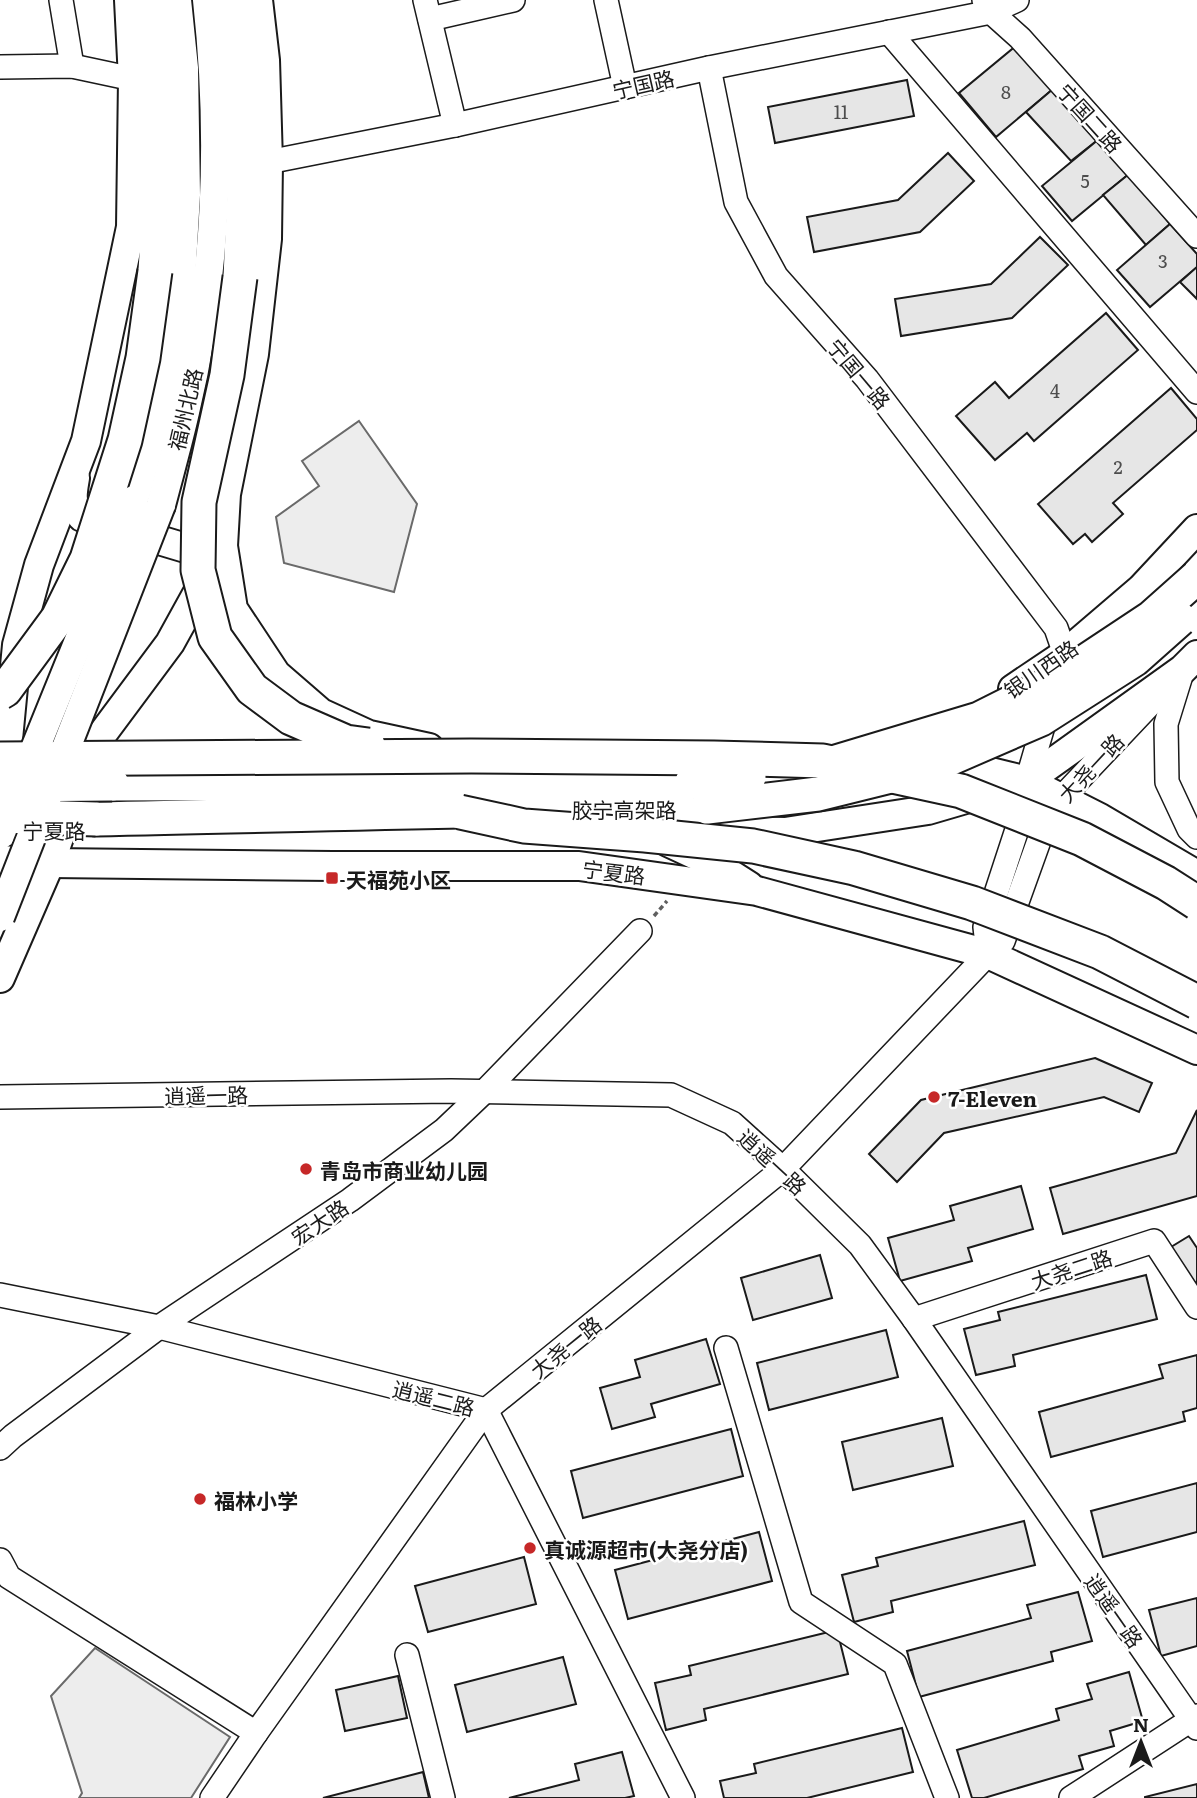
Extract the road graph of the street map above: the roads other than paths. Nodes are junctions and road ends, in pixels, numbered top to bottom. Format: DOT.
graph roads {
  1 [pos="61,0"];
  2 [pos="130,0"];
  3 [pos="153,0"];
  4 [pos="177,0"];
  5 [pos="206,0"];
  6 [pos="235,0"];
  7 [pos="258,0"];
  8 [pos="513,0"];
  9 [pos="607,0"];
  10 [pos="1017,0"];
  11 [pos="987,6"];
  12 [pos="428,9"];
  13 [pos="889,32"];
  14 [pos="72,66"];
  15 [pos="0,67"];
  16 [pos="709,68"];
  17 [pos="133,79"];
  18 [pos="625,87"];
  19 [pos="455,125"];
  20 [pos="268,162"];
  21 [pos="1197,236"];
  22 [pos="1197,392"];
  23 [pos="78,463"];
  24 [pos="147,502"];
  25 [pos="1197,529"];
  26 [pos="223,546"];
  27 [pos="39,565"];
  28 [pos="1197,577"];
  29 [pos="1197,604"];
  30 [pos="0,628"];
  31 [pos="1065,654"];
  32 [pos="1190,662"];
  33 [pos="0,693"];
  34 [pos="547,747"];
  35 [pos="428,748"];
  36 [pos="806,754"];
  37 [pos="478,762"];
  38 [pos="74,772"];
  39 [pos="1027,781"];
  40 [pos="3,783"];
  41 [pos="1060,798"];
  42 [pos="460,812"];
  43 [pos="62,828"];
  44 [pos="0,829"];
  45 [pos="643,830"];
  46 [pos="0,835"];
  47 [pos="1197,837"];
  48 [pos="0,860"];
  49 [pos="50,863"];
  50 [pos="1197,875"];
  51 [pos="757,891"];
  52 [pos="1197,904"];
  53 [pos="0,917"];
  54 [pos="640,931"];
  55 [pos="988,954"];
  56 [pos="0,978"];
  57 [pos="1197,1002"];
  58 [pos="1197,1049"];
  59 [pos="485,1091"];
  60 [pos="0,1097"];
  61 [pos="783,1169"];
  62 [pos="0,1295"];
  63 [pos="1197,1307"];
  64 [pos="914,1320"];
  65 [pos="159,1327"];
  66 [pos="726,1348"];
  67 [pos="486,1410"];
  68 [pos="0,1448"];
  69 [pos="0,1560"];
  70 [pos="407,1655"];
  71 [pos="1195,1721"];
  72 [pos="256,1733"];
  73 [pos="212,1798"];
  74 [pos="443,1798"];
  75 [pos="682,1798"];
  76 [pos="947,1798"];
  77 [pos="1071,1798"];
  1 -- 14 [label="street"];
  2 -- 17 [label="main road"];
  3 -- 33 [label="highway, bridge"];
  4 -- 24 [label="main road, 福州北路"];
  5 -- 24 [label="main road, 福州北路"];
  6 -- 37 [label="highway, bridge"];
  7 -- 20 [label="main road"];
  8 -- 12 [label="street"];
  9 -- 18 [label="street"];
  10 -- 11 [label="street, 宁国路"];
  11 -- 13 [label="street, 宁国路"];
  11 -- 21 [label="street, 宁国二路"];
  12 -- 19 [label="street"];
  13 -- 16 [label="street, 宁国路"];
  13 -- 22 [label="street"];
  14 -- 15 [label="street"];
  14 -- 17 [label="street"];
  16 -- 18 [label="street, 宁国路"];
  16 -- 31 [label="street, 宁国一路"];
  17 -- 23 [label="main road"];
  18 -- 19 [label="street, 宁国路"];
  19 -- 20 [label="street, 宁国路"];
  20 -- 26 [label="main road"];
  23 -- 26 [label="main road"];
  23 -- 27 [label="main road"];
  24 -- 40 [label="main road, 福州北路, bridge"];
  24 -- 53 [label="main road, 福州北路, bridge"];
  25 -- 31 [label="main road, 银川西路"];
  26 -- 35 [label="main road"];
  26 -- 38 [label="main road"];
  27 -- 30 [label="main road"];
  27 -- 40 [label="main road"];
  28 -- 40 [label="highway, 胶宁高架路, bridge"];
  29 -- 42 [label="highway, 胶宁高架路, bridge"];
  31 -- 36 [label="main road, 银川西路"];
  31 -- 39 [label="street, 大尧一路"];
  32 -- 39 [label="main road"];
  32 -- 41 [label="street, 大尧一路"];
  32 -- 47 [label="street"];
  34 -- 35 [label="main road"];
  34 -- 36 [label="main road"];
  34 -- 37 [label="main road"];
  35 -- 37 [label="main road"];
  36 -- 37 [label="main road"];
  36 -- 39 [label="main road"];
  37 -- 38 [label="main road"];
  37 -- 40 [label="highway, bridge"];
  37 -- 52 [label="highway, bridge"];
  38 -- 40 [label="main road"];
  38 -- 43 [label="main road"];
  39 -- 41 [label="main road"];
  39 -- 45 [label="main road, 宁夏路"];
  39 -- 55 [label="street, 大尧一路"];
  40 -- 42 [label="highway, 胶宁高架路, bridge"];
  40 -- 46 [label="main road, 福州北路, bridge"];
  41 -- 50 [label="main road"];
  41 -- 55 [label="street, 大尧一路"];
  42 -- 57 [label="highway, bridge"];
  43 -- 44 [label="main road, 宁夏路"];
  43 -- 45 [label="main road, 宁夏路"];
  43 -- 49 [label="main road"];
  45 -- 51 [label="main road"];
  48 -- 49 [label="main road, 宁夏路"];
  49 -- 51 [label="main road, 宁夏路"];
  49 -- 56 [label="main road"];
  51 -- 55 [label="main road, 宁夏路"];
  54 -- 59 [label="street, 宏大路"];
  55 -- 58 [label="main road, 宁夏路"];
  55 -- 61 [label="street, 大尧一路"];
  59 -- 60 [label="street, 逍遥一路"];
  59 -- 61 [label="street, 逍遥一路"];
  59 -- 65 [label="street, 宏大路"];
  61 -- 64 [label="street, 逍遥一路"];
  61 -- 67 [label="street, 大尧一路"];
  62 -- 65 [label="street, 逍遥二路"];
  63 -- 64 [label="street, 大尧二路"];
  64 -- 71 [label="street, 逍遥一路"];
  65 -- 67 [label="street, 逍遥二路"];
  65 -- 68 [label="street, 宏大路"];
  66 -- 76 [label="street"];
  67 -- 72 [label="street, 大尧一路"];
  67 -- 75 [label="street, 逍遥二路"];
  69 -- 72 [label="street"];
  70 -- 74 [label="street"];
  71 -- 77 [label="street"];
  72 -- 73 [label="street, 大尧一路"];
}
